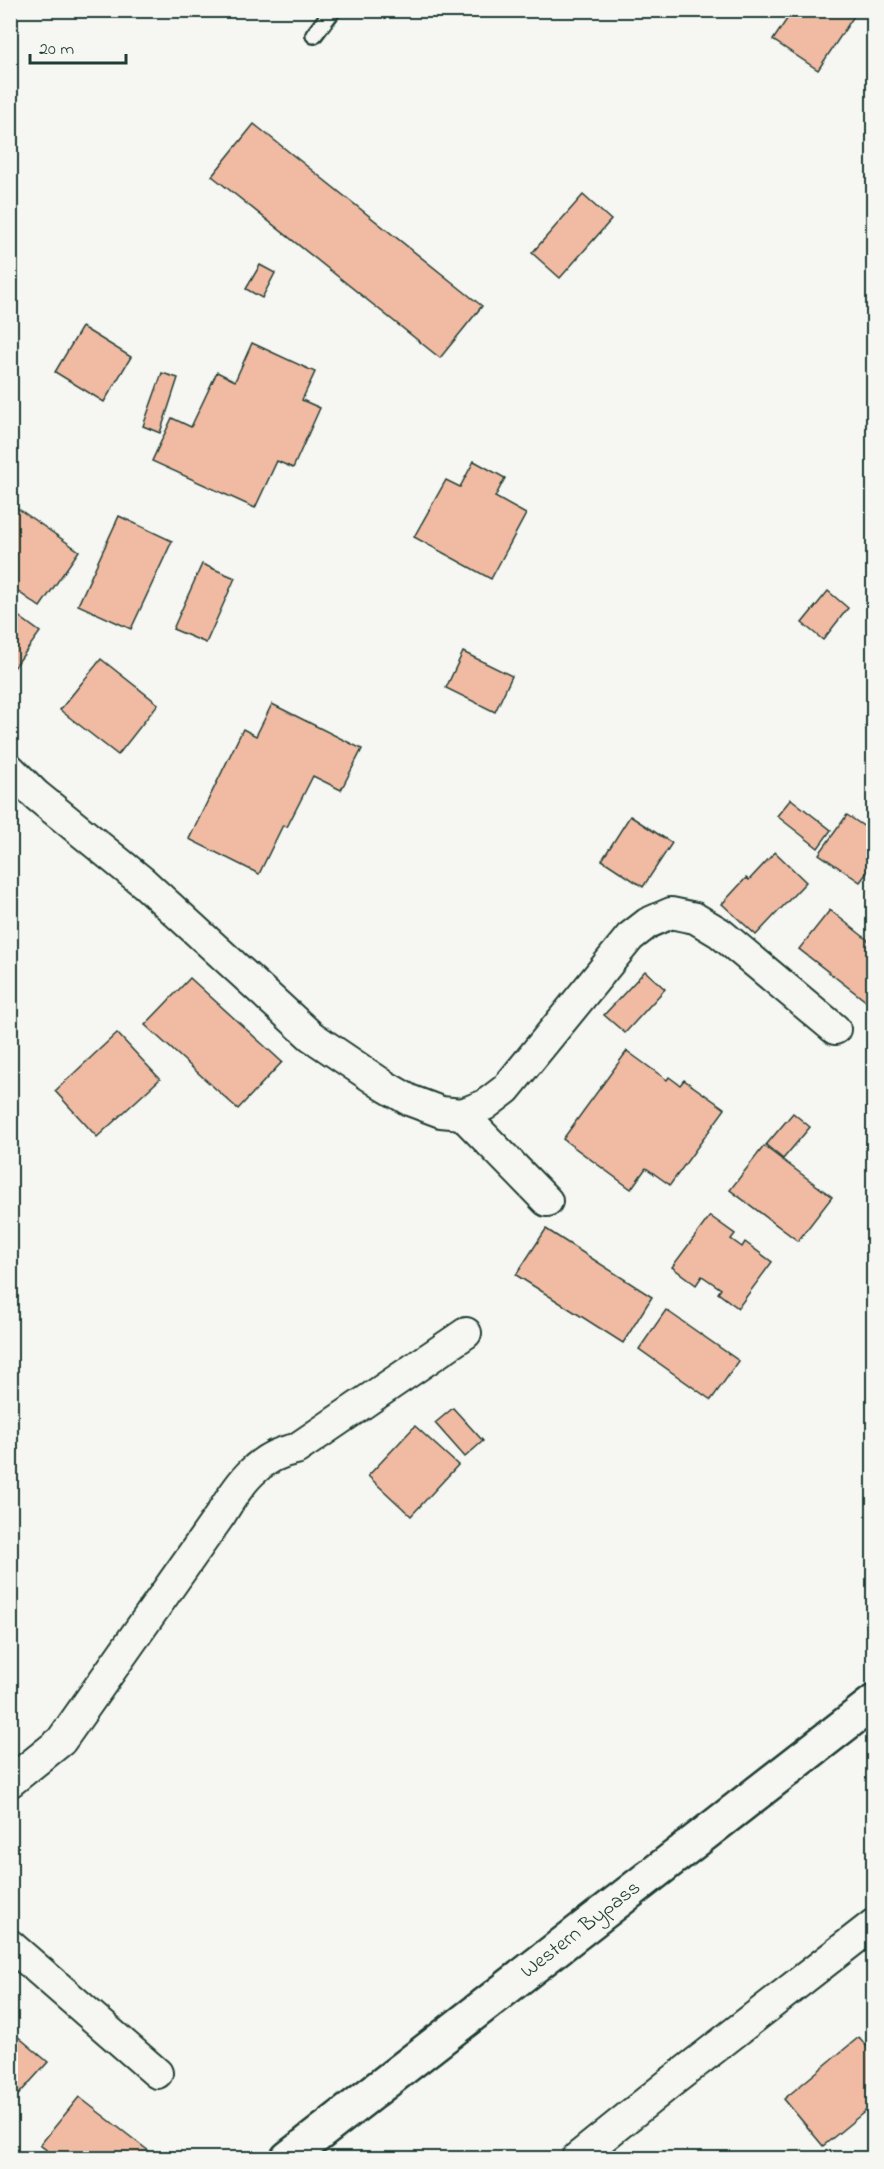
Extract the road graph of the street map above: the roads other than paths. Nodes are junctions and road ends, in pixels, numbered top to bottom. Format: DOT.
graph roads {
  1 [pos="333,10"];
  2 [pos="314,35"];
  3 [pos="10,769"];
  4 [pos="835,1029"];
  5 [pos="462,1113"];
  6 [pos="547,1201"];
  7 [pos="466,1334"];
  8 [pos="873,1702"];
  9 [pos="10,1782"];
  10 [pos="873,1924"];
  11 [pos="10,1945"];
  12 [pos="157,2073"];
  13 [pos="288,2158"];
  14 [pos="577,2158"];
  1 -- 2 [label="lane"];
  3 -- 5 [label="street"];
  4 -- 5 [label="street"];
  5 -- 6 [label="street"];
  7 -- 9 [label="street"];
  8 -- 13 [label="main road, Western Bypass"];
  10 -- 14 [label="street"];
  11 -- 12 [label="street"];
}
